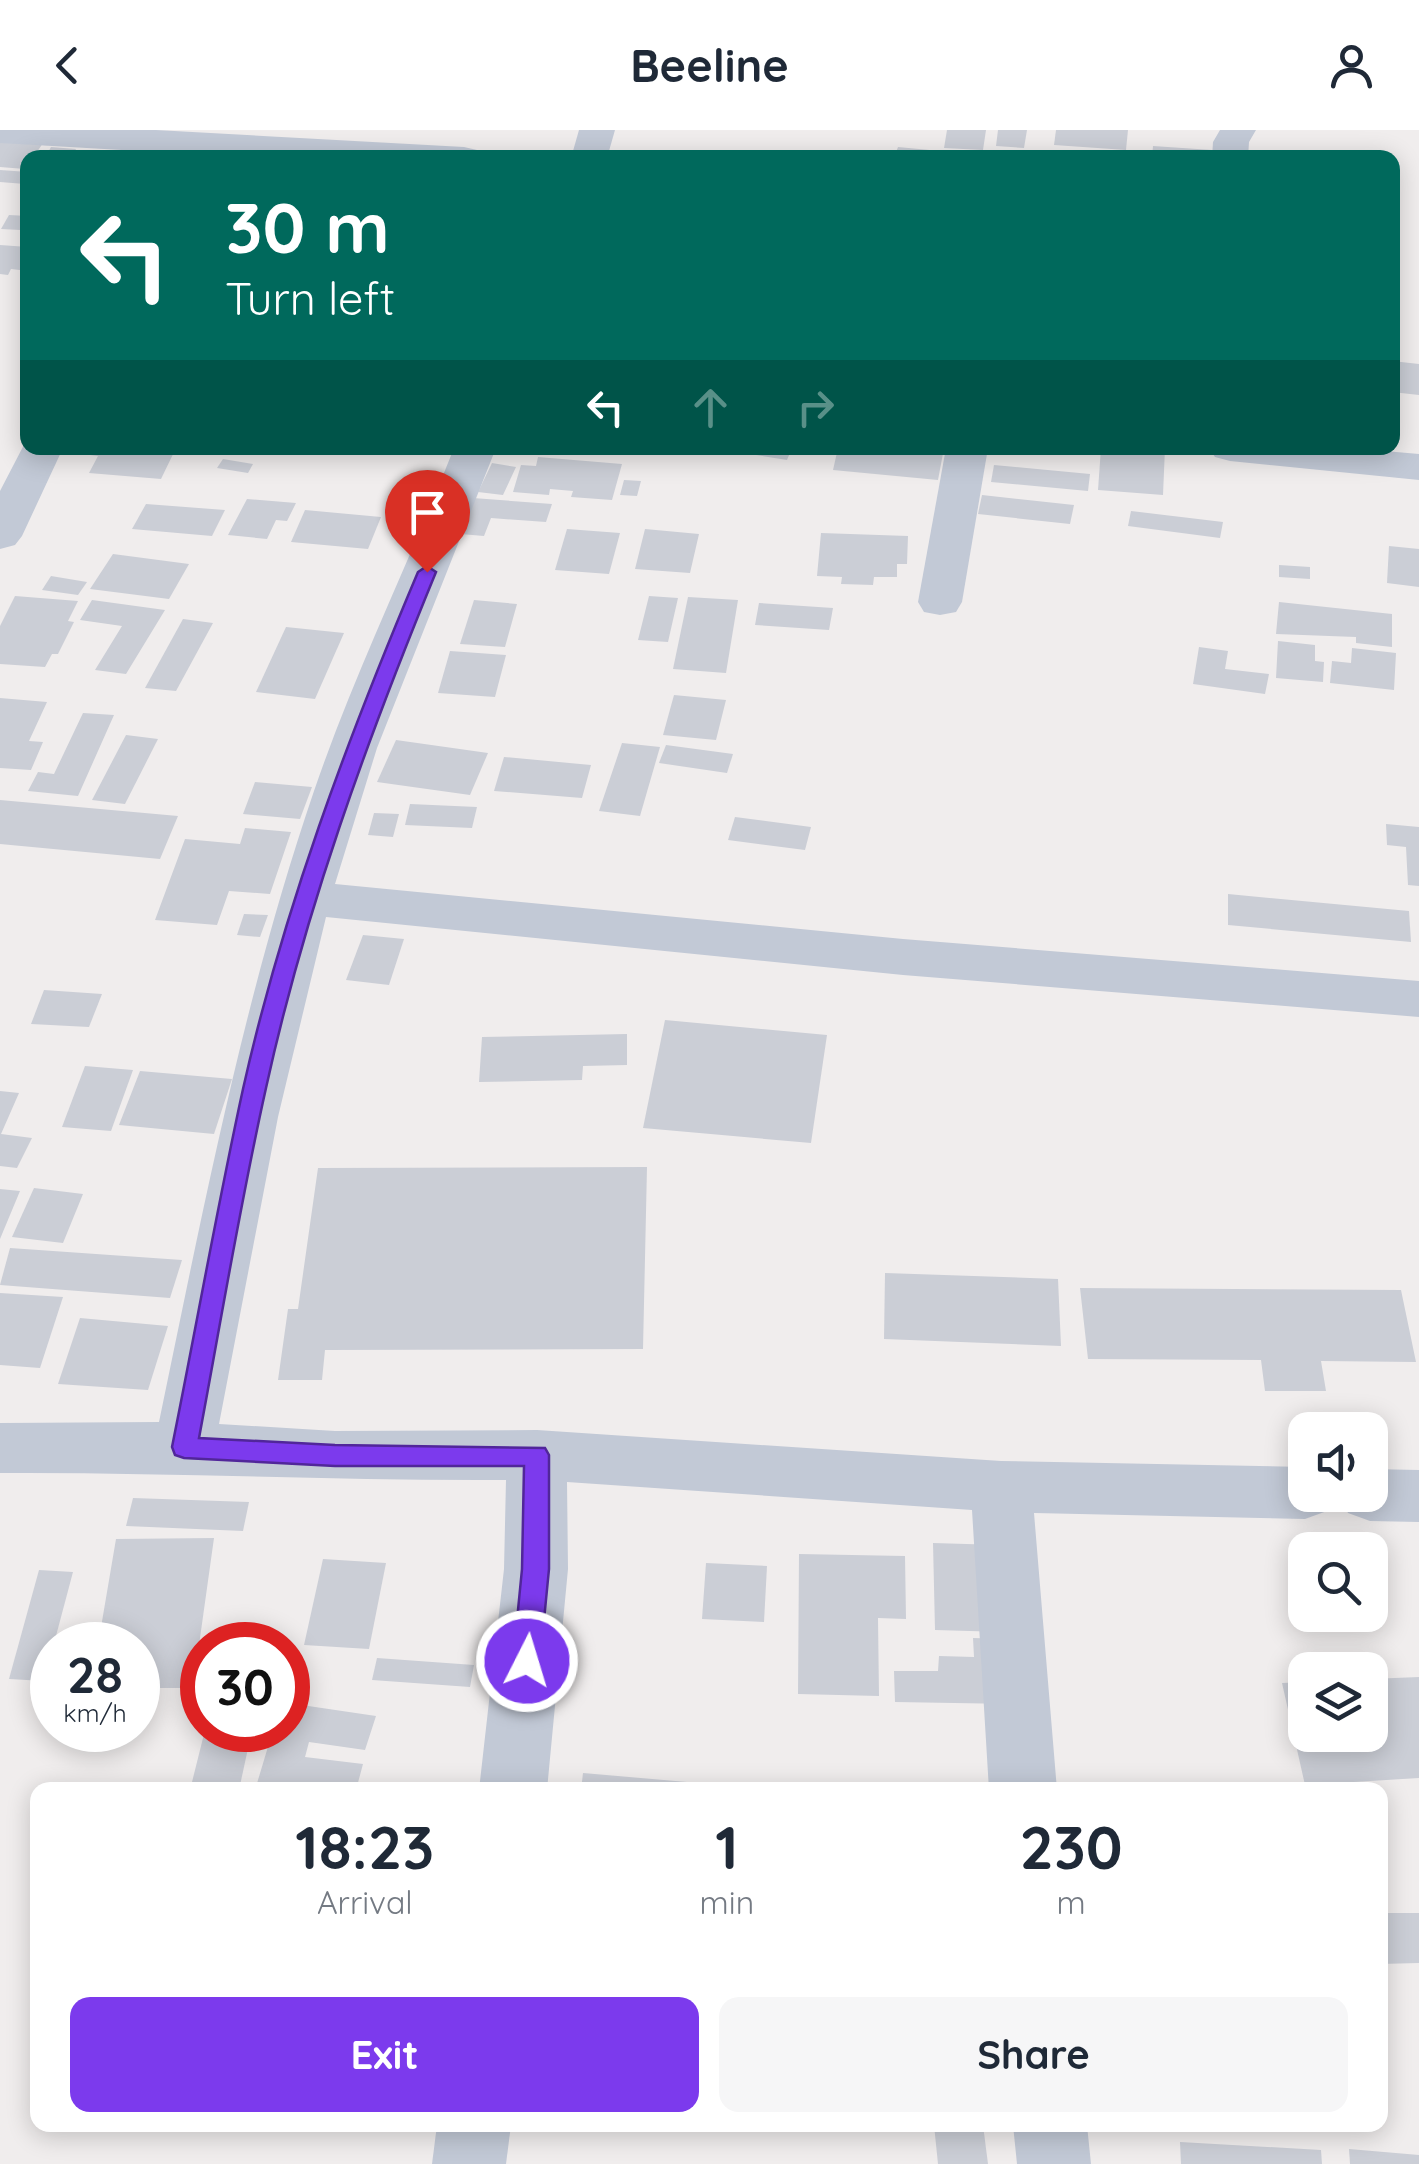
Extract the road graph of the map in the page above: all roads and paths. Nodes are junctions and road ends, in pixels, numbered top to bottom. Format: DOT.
graph roads {
  1 [pos="0,132"];
  2 [pos="321,150"];
  3 [pos="39,455"];
  4 [pos="471,455"];
  5 [pos="966,455"];
  6 [pos="1303,455"];
  7 [pos="1419,467"];
  8 [pos="0,536"];
  9 [pos="940,602"];
  10 [pos="306,898"];
  11 [pos="1419,999"];
  12 [pos="184,1447"];
  13 [pos="0,1448"];
  14 [pos="536,1455"];
  15 [pos="1001,1487"];
  16 [pos="1288,1494"];
  17 [pos="1388,1495"];
  18 [pos="1419,1496"];
  19 [pos="514,1782"];
  20 [pos="1021,1782"];
  21 [pos="473,2132"];
  22 [pos="1051,2132"];
  23 [pos="469,2164"];
  24 [pos="1054,2164"];
  1 -- 2 [label="street"];
  3 -- 8 [label="street"];
  4 -- 10 [label="street"];
  5 -- 9 [label="street"];
  6 -- 7 [label="street"];
  10 -- 11 [label="street"];
  10 -- 12 [label="street"];
  12 -- 13 [label="street"];
  12 -- 14 [label="street"];
  14 -- 15 [label="street"];
  14 -- 19 [label="street"];
  15 -- 16 [label="street"];
  15 -- 20 [label="street"];
  17 -- 18 [label="street"];
  21 -- 23 [label="street"];
  22 -- 24 [label="street"];
}
